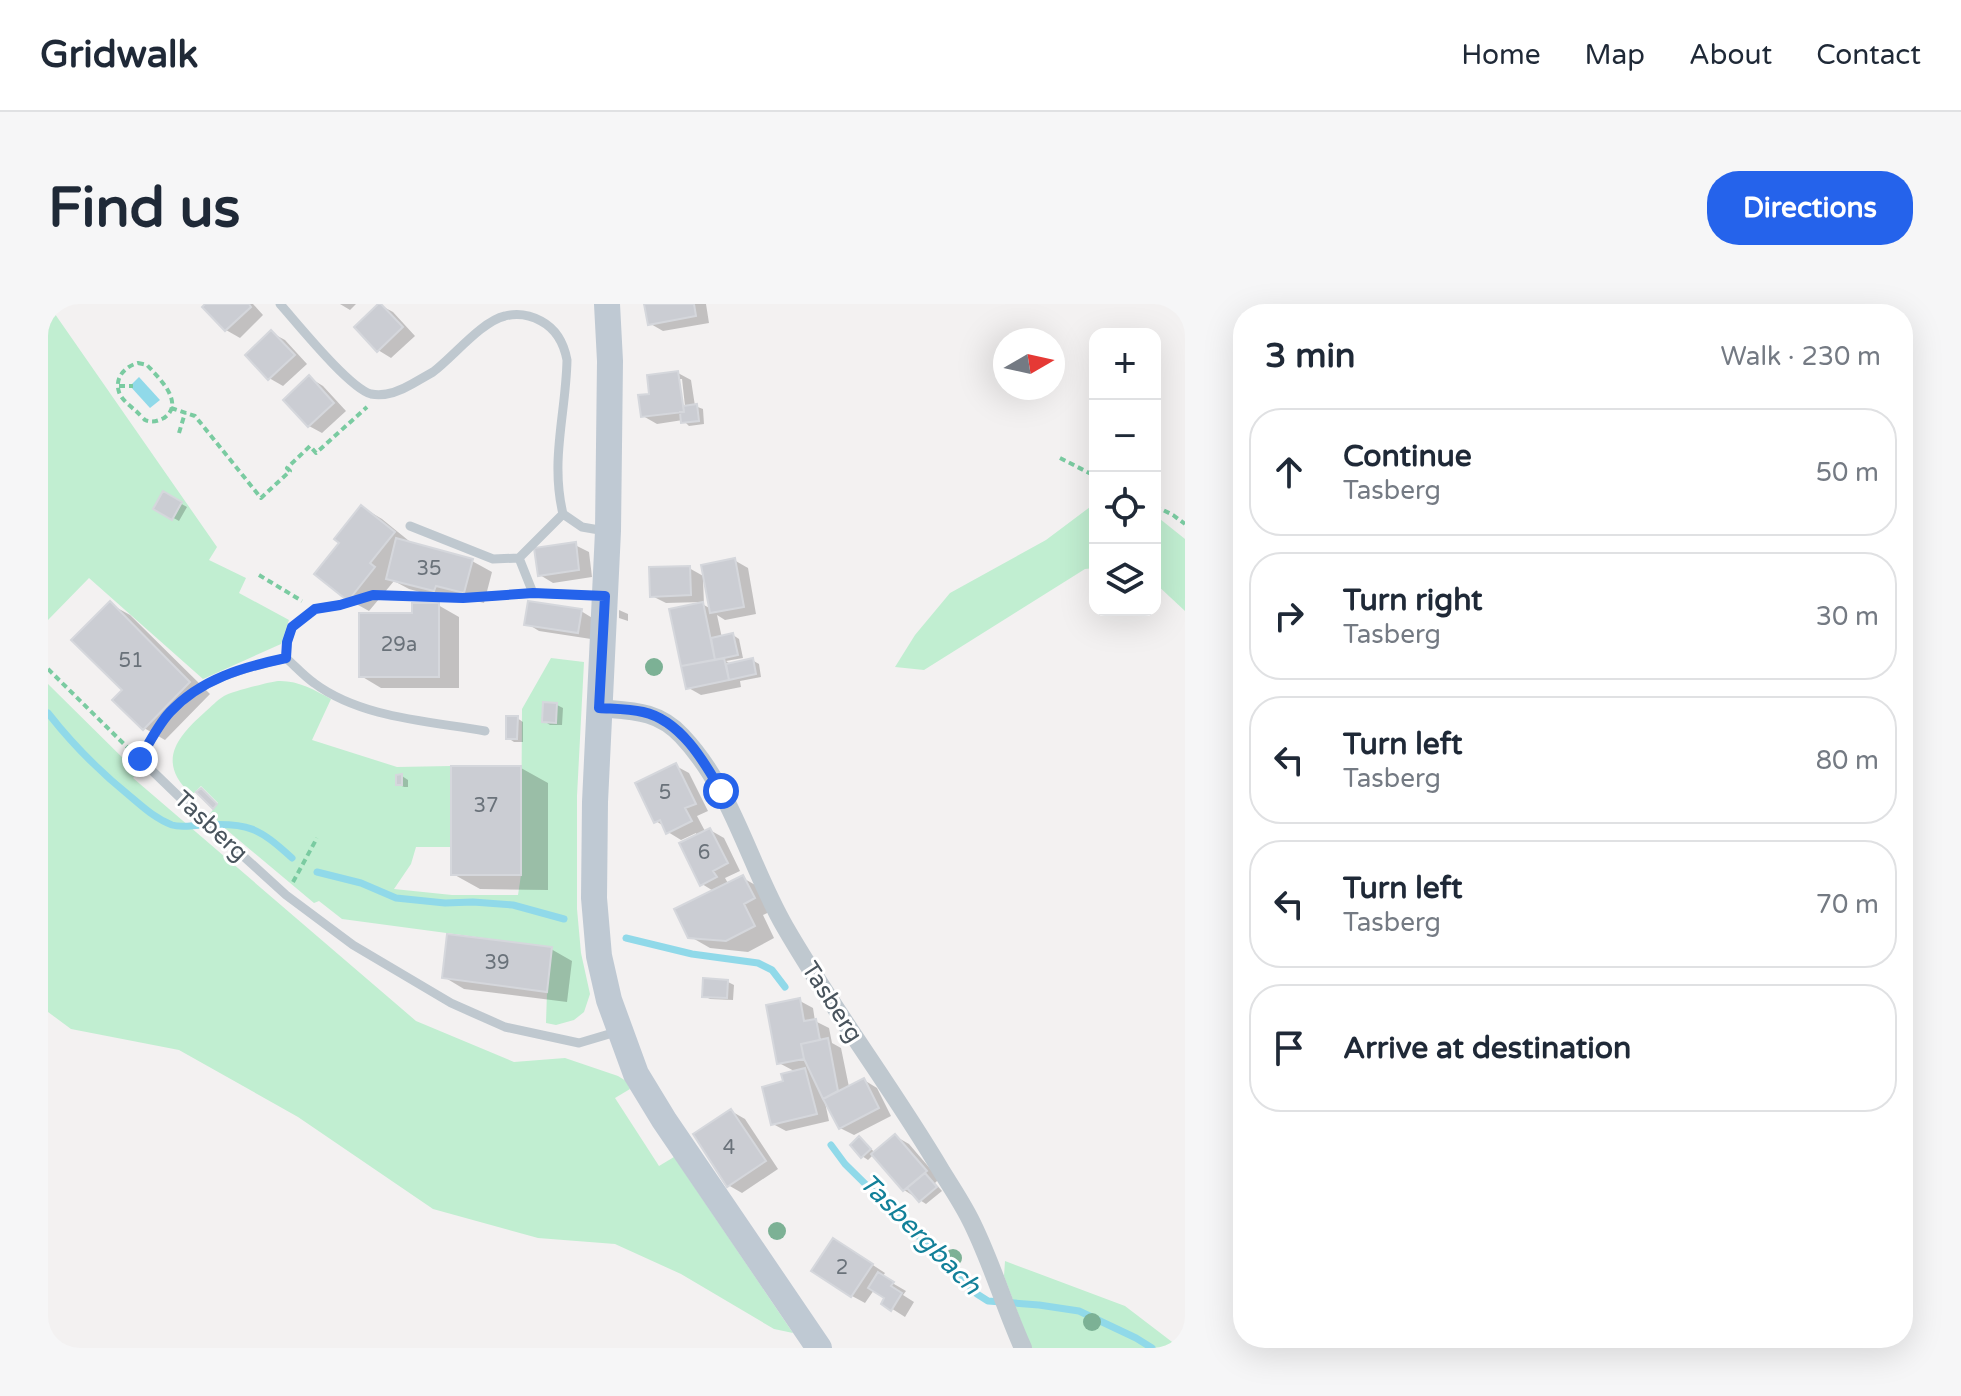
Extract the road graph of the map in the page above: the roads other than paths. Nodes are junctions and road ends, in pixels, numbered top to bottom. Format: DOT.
graph roads {
  1 [pos="280,304"];
  2 [pos="607,304"];
  3 [pos="563,514"];
  4 [pos="410,526"];
  5 [pos="608,531"];
  6 [pos="519,558"];
  7 [pos="533,593"];
  8 [pos="605,596"];
  9 [pos="286,658"];
  10 [pos="599,708"];
  11 [pos="485,731"];
  12 [pos="619,1031"];
  13 [pos="819,1348"];
  14 [pos="1023,1348"];
  1 -- 3 [label="lane"];
  2 -- 5 [label="main road"];
  3 -- 5 [label="lane"];
  3 -- 6 [label="lane"];
  4 -- 6 [label="lane"];
  5 -- 8 [label="main road"];
  6 -- 7 [label="lane"];
  7 -- 8 [label="lane"];
  7 -- 9 [label="lane"];
  8 -- 10 [label="main road"];
  9 -- 11 [label="lane"];
  9 -- 12 [label="lane, Tasberg"];
  10 -- 12 [label="main road"];
  10 -- 14 [label="street, Tasberg"];
  12 -- 13 [label="main road"];
}
